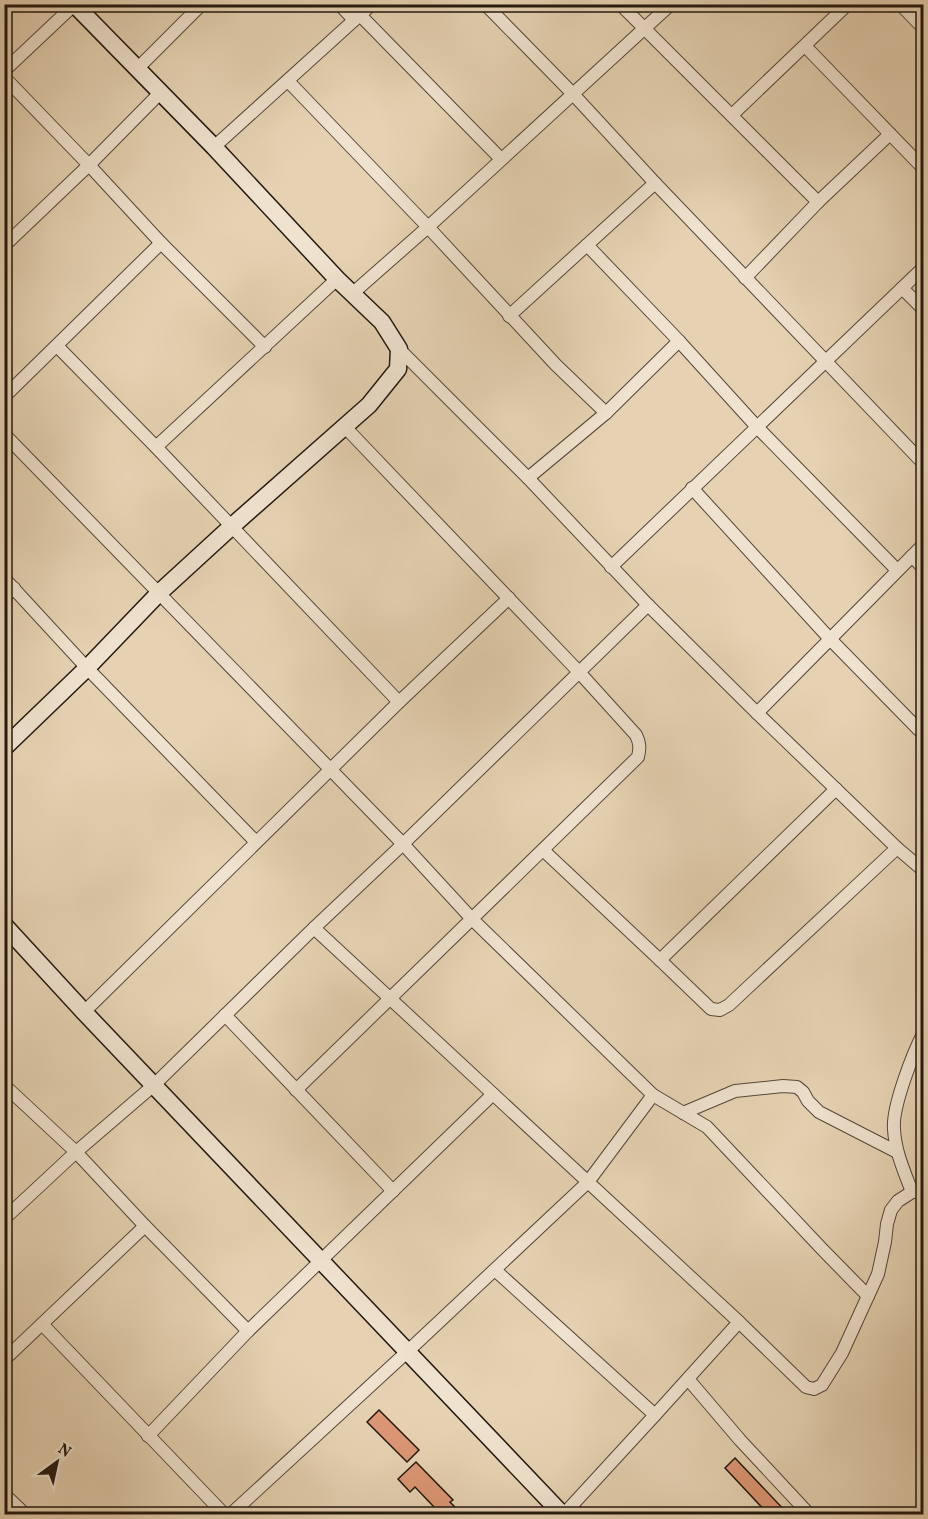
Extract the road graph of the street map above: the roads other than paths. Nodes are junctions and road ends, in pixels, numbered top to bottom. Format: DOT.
graph roads {
  1 [pos="202,4"];
  2 [pos="339,4"];
  3 [pos="372,4"];
  4 [pos="485,4"];
  5 [pos="620,4"];
  6 [pos="671,4"];
  7 [pos="848,4"];
  8 [pos="900,4"];
  9 [pos="74,5"];
  10 [pos="357,18"];
  11 [pos="643,29"];
  12 [pos="924,29"];
  13 [pos="805,46"];
  14 [pos="137,69"];
  15 [pos="4,71"];
  16 [pos="4,77"];
  17 [pos="288,81"];
  18 [pos="160,93"];
  19 [pos="573,94"];
  20 [pos="732,115"];
  21 [pos="890,134"];
  22 [pos="214,147"];
  23 [pos="501,159"];
  24 [pos="88,165"];
  25 [pos="924,169"];
  26 [pos="655,183"];
  27 [pos="818,202"];
  28 [pos="428,227"];
  29 [pos="160,243"];
  30 [pos="587,245"];
  31 [pos="4,246"];
  32 [pos="924,267"];
  33 [pos="745,278"];
  34 [pos="337,279"];
  35 [pos="902,288"];
  36 [pos="353,293"];
  37 [pos="924,310"];
  38 [pos="509,316"];
  39 [pos="679,341"];
  40 [pos="57,346"];
  41 [pos="265,347"];
  42 [pos="399,349"];
  43 [pos="825,360"];
  44 [pos="4,397"];
  45 [pos="606,413"];
  46 [pos="757,427"];
  47 [pos="345,428"];
  48 [pos="4,434"];
  49 [pos="156,447"];
  50 [pos="924,464"];
  51 [pos="528,478"];
  52 [pos="692,488"];
  53 [pos="231,527"];
  54 [pos="924,544"];
  55 [pos="912,556"];
  56 [pos="610,567"];
  57 [pos="924,568"];
  58 [pos="897,570"];
  59 [pos="4,578"];
  60 [pos="9,592"];
  61 [pos="159,593"];
  62 [pos="508,598"];
  63 [pos="648,605"];
  64 [pos="831,639"];
  65 [pos="87,668"];
  66 [pos="579,672"];
  67 [pos="399,702"];
  68 [pos="757,713"];
  69 [pos="924,717"];
  70 [pos="914,726"];
  71 [pos="924,735"];
  72 [pos="4,748"];
  73 [pos="330,771"];
  74 [pos="836,789"];
  75 [pos="256,842"];
  76 [pos="403,844"];
  77 [pos="897,848"];
  78 [pos="543,850"];
  79 [pos="924,871"];
  80 [pos="472,920"];
  81 [pos="4,925"];
  82 [pos="314,928"];
  83 [pos="660,960"];
  84 [pos="389,998"];
  85 [pos="84,1012"];
  86 [pos="225,1015"];
  87 [pos="924,1032"];
  88 [pos="4,1085"];
  89 [pos="154,1085"];
  90 [pos="296,1090"];
  91 [pos="493,1094"];
  92 [pos="653,1095"];
  93 [pos="683,1113"];
  94 [pos="76,1152"];
  95 [pos="897,1152"];
  96 [pos="588,1182"];
  97 [pos="393,1191"];
  98 [pos="918,1191"];
  99 [pos="4,1219"];
  100 [pos="145,1226"];
  101 [pos="320,1261"];
  102 [pos="495,1270"];
  103 [pos="868,1296"];
  104 [pos="739,1322"];
  105 [pos="42,1324"];
  106 [pos="248,1331"];
  107 [pos="408,1351"];
  108 [pos="4,1360"];
  109 [pos="688,1379"];
  110 [pos="655,1415"];
  111 [pos="148,1436"];
  112 [pos="4,1494"];
  113 [pos="25,1515"];
  114 [pos="224,1515"];
  115 [pos="231,1515"];
  116 [pos="563,1515"];
  117 [pos="808,1515"];
  1 -- 14 [label="street"];
  2 -- 10 [label="street"];
  3 -- 10 [label="street"];
  4 -- 19 [label="street"];
  5 -- 11 [label="street"];
  6 -- 11 [label="street"];
  7 -- 13 [label="street"];
  8 -- 12 [label="street"];
  9 -- 14 [label="street"];
  9 -- 15 [label="street"];
  10 -- 17 [label="street"];
  10 -- 23 [label="street"];
  11 -- 19 [label="street"];
  11 -- 20 [label="street"];
  13 -- 20 [label="street"];
  13 -- 21 [label="street"];
  14 -- 18 [label="street"];
  16 -- 24 [label="street"];
  17 -- 22 [label="street"];
  17 -- 28 [label="street"];
  18 -- 22 [label="street"];
  18 -- 24 [label="street"];
  19 -- 23 [label="street"];
  19 -- 26 [label="street"];
  20 -- 27 [label="street"];
  21 -- 25 [label="street"];
  21 -- 27 [label="street"];
  22 -- 34 [label="street"];
  23 -- 28 [label="street"];
  24 -- 29 [label="street"];
  24 -- 31 [label="street"];
  26 -- 30 [label="street"];
  26 -- 33 [label="street"];
  27 -- 33 [label="street"];
  28 -- 36 [label="street"];
  28 -- 38 [label="street"];
  29 -- 40 [label="street"];
  29 -- 41 [label="street"];
  30 -- 38 [label="street"];
  30 -- 39 [label="street"];
  32 -- 35 [label="street"];
  33 -- 43 [label="street"];
  34 -- 36 [label="street"];
  34 -- 41 [label="street"];
  35 -- 37 [label="street"];
  35 -- 43 [label="street"];
  36 -- 42 [label="street"];
  38 -- 45 [label="street"];
  39 -- 45 [label="street"];
  39 -- 46 [label="street"];
  40 -- 44 [label="street"];
  40 -- 49 [label="street"];
  41 -- 49 [label="street"];
  42 -- 47 [label="street"];
  42 -- 51 [label="street"];
  43 -- 46 [label="street"];
  43 -- 50 [label="street"];
  45 -- 51 [label="street"];
  46 -- 52 [label="street"];
  46 -- 58 [label="street"];
  47 -- 53 [label="street"];
  47 -- 62 [label="street"];
  48 -- 61 [label="street"];
  49 -- 53 [label="street"];
  51 -- 56 [label="street"];
  52 -- 56 [label="street"];
  52 -- 64 [label="street"];
  53 -- 61 [label="street"];
  53 -- 67 [label="street"];
  54 -- 55 [label="street"];
  55 -- 57 [label="street"];
  55 -- 58 [label="street"];
  56 -- 63 [label="street"];
  58 -- 64 [label="street"];
  59 -- 60 [label="street"];
  60 -- 65 [label="street"];
  61 -- 65 [label="street"];
  61 -- 73 [label="street"];
  62 -- 66 [label="street"];
  62 -- 67 [label="street"];
  63 -- 66 [label="street"];
  63 -- 68 [label="street"];
  64 -- 68 [label="street"];
  64 -- 70 [label="street"];
  65 -- 72 [label="street"];
  65 -- 75 [label="street"];
  66 -- 76 [label="street"];
  66 -- 78 [label="street"];
  67 -- 73 [label="street"];
  68 -- 74 [label="street"];
  69 -- 70 [label="street"];
  70 -- 71 [label="street"];
  73 -- 75 [label="street"];
  73 -- 76 [label="street"];
  74 -- 77 [label="street"];
  74 -- 83 [label="street"];
  75 -- 85 [label="street"];
  76 -- 80 [label="street"];
  76 -- 82 [label="street"];
  77 -- 79 [label="street"];
  77 -- 83 [label="street"];
  78 -- 80 [label="street"];
  78 -- 83 [label="street"];
  80 -- 84 [label="street"];
  80 -- 92 [label="street"];
  81 -- 85 [label="street"];
  82 -- 84 [label="street"];
  82 -- 86 [label="street"];
  84 -- 90 [label="street"];
  84 -- 91 [label="street"];
  85 -- 89 [label="street"];
  86 -- 89 [label="street"];
  86 -- 90 [label="street"];
  87 -- 95 [label="street"];
  88 -- 94 [label="street"];
  89 -- 94 [label="street"];
  89 -- 101 [label="street"];
  90 -- 97 [label="street"];
  91 -- 96 [label="street"];
  91 -- 97 [label="street"];
  92 -- 93 [label="street"];
  92 -- 96 [label="street"];
  93 -- 95 [label="street"];
  93 -- 103 [label="street"];
  94 -- 99 [label="street"];
  94 -- 100 [label="street"];
  95 -- 98 [label="street"];
  96 -- 102 [label="street"];
  96 -- 104 [label="street"];
  97 -- 101 [label="street"];
  98 -- 103 [label="street"];
  100 -- 105 [label="street"];
  100 -- 106 [label="street"];
  101 -- 106 [label="street"];
  101 -- 107 [label="street"];
  102 -- 107 [label="street"];
  102 -- 110 [label="street"];
  103 -- 104 [label="street"];
  104 -- 109 [label="street"];
  105 -- 108 [label="street"];
  105 -- 111 [label="street"];
  106 -- 111 [label="street"];
  107 -- 115 [label="street"];
  107 -- 116 [label="street"];
  109 -- 110 [label="street"];
  109 -- 117 [label="street"];
  110 -- 116 [label="street"];
  111 -- 114 [label="street"];
  112 -- 113 [label="street"];
}
